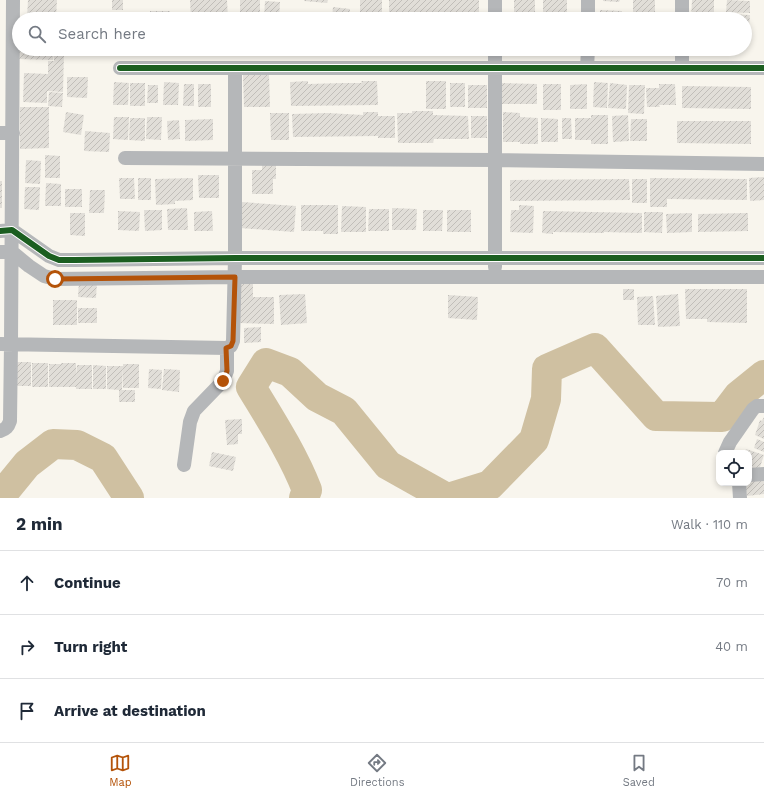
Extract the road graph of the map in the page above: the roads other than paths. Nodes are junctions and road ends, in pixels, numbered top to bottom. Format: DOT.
graph roads {
  1 [pos="13,0"];
  2 [pos="495,0"];
  3 [pos="588,0"];
  4 [pos="682,0"];
  5 [pos="495,12"];
  6 [pos="588,12"];
  7 [pos="682,12"];
  8 [pos="6,43"];
  9 [pos="495,56"];
  10 [pos="588,56"];
  11 [pos="682,56"];
  12 [pos="120,68"];
  13 [pos="235,68"];
  14 [pos="495,68"];
  15 [pos="587,68"];
  16 [pos="682,68"];
  17 [pos="764,68"];
  18 [pos="6,133"];
  19 [pos="125,158"];
  20 [pos="235,159"];
  21 [pos="495,160"];
  22 [pos="764,164"];
  23 [pos="6,230"];
  24 [pos="6,252"];
  25 [pos="235,258"];
  26 [pos="495,258"];
  27 [pos="764,258"];
  28 [pos="235,277"];
  29 [pos="495,277"];
  30 [pos="764,277"];
  31 [pos="6,344"];
  32 [pos="226,348"];
  33 [pos="764,406"];
  34 [pos="0,431"];
  35 [pos="726,450"];
  36 [pos="184,465"];
  37 [pos="764,474"];
  38 [pos="752,475"];
  39 [pos="738,486"];
  40 [pos="740,498"];
  1 -- 8 [label="street"];
  2 -- 5 [label="street"];
  3 -- 6 [label="street"];
  4 -- 7 [label="street"];
  8 -- 18 [label="street"];
  9 -- 14 [label="street"];
  10 -- 15 [label="street"];
  11 -- 16 [label="street"];
  12 -- 13 [label="street"];
  13 -- 14 [label="street"];
  13 -- 20 [label="street"];
  14 -- 15 [label="street"];
  14 -- 21 [label="street"];
  15 -- 16 [label="street"];
  16 -- 17 [label="street"];
  18 -- 23 [label="street"];
  19 -- 20 [label="street"];
  20 -- 21 [label="street"];
  20 -- 25 [label="street"];
  21 -- 22 [label="street"];
  21 -- 26 [label="street"];
  23 -- 24 [label="street"];
  23 -- 25 [label="street"];
  24 -- 28 [label="street"];
  24 -- 31 [label="street"];
  25 -- 26 [label="street"];
  25 -- 28 [label="street"];
  26 -- 27 [label="street"];
  26 -- 29 [label="street"];
  28 -- 29 [label="street"];
  28 -- 32 [label="street"];
  29 -- 30 [label="street"];
  31 -- 32 [label="street"];
  31 -- 34 [label="street"];
  32 -- 36 [label="street"];
  33 -- 35 [label="street"];
  37 -- 38 [label="street"];
  39 -- 40 [label="street"];
}
